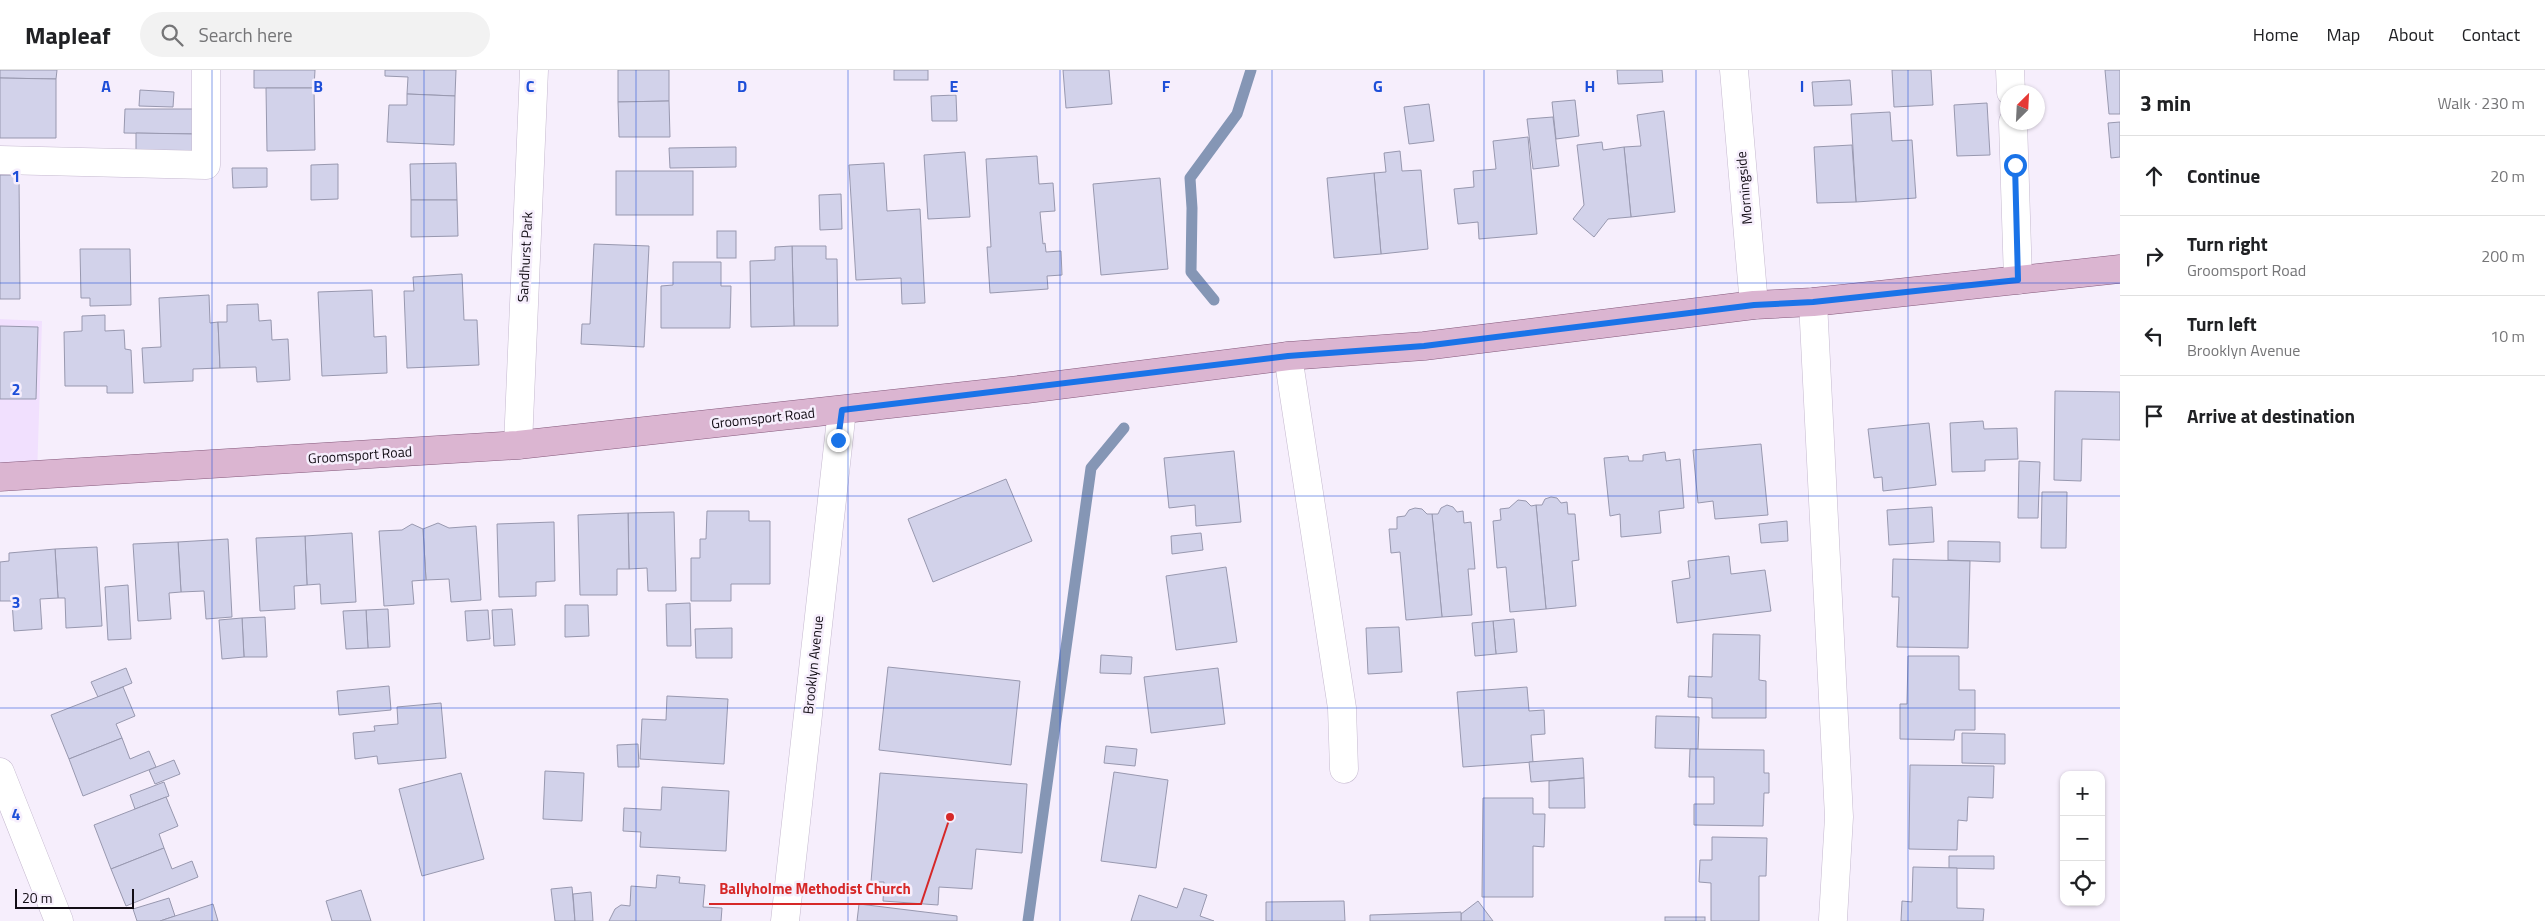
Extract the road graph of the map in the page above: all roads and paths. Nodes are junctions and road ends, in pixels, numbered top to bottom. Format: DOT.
graph roads {
  1 [pos="206,70"];
  2 [pos="534,70"];
  3 [pos="1734,70"];
  4 [pos="2010,70"];
  5 [pos="2011,85"];
  6 [pos="2013,130"];
  7 [pos="0,160"];
  8 [pos="2120,269"];
  9 [pos="2018,280"];
  10 [pos="1813,302"];
  11 [pos="1754,305"];
  12 [pos="1288,356"];
  13 [pos="842,410"];
  14 [pos="518,445"];
  15 [pos="0,477"];
  16 [pos="1344,769"];
  17 [pos="0,772"];
  18 [pos="1833,919"];
  19 [pos="59,921"];
  20 [pos="785,921"];
  1 -- 7 [label="street"];
  2 -- 14 [label="street, Sandhurst Park"];
  3 -- 11 [label="street, Morningside"];
  4 -- 5 [label="street"];
  6 -- 9 [label="street"];
  8 -- 9 [label="main road, Groomsport Road"];
  9 -- 10 [label="main road, Groomsport Road"];
  10 -- 11 [label="main road, Groomsport Road"];
  10 -- 18 [label="street"];
  11 -- 12 [label="main road, Groomsport Road"];
  12 -- 13 [label="main road, Groomsport Road"];
  12 -- 16 [label="street"];
  13 -- 14 [label="main road, Groomsport Road"];
  13 -- 20 [label="street, Brooklyn Avenue"];
  14 -- 15 [label="main road, Groomsport Road"];
  17 -- 19 [label="street"];
}
